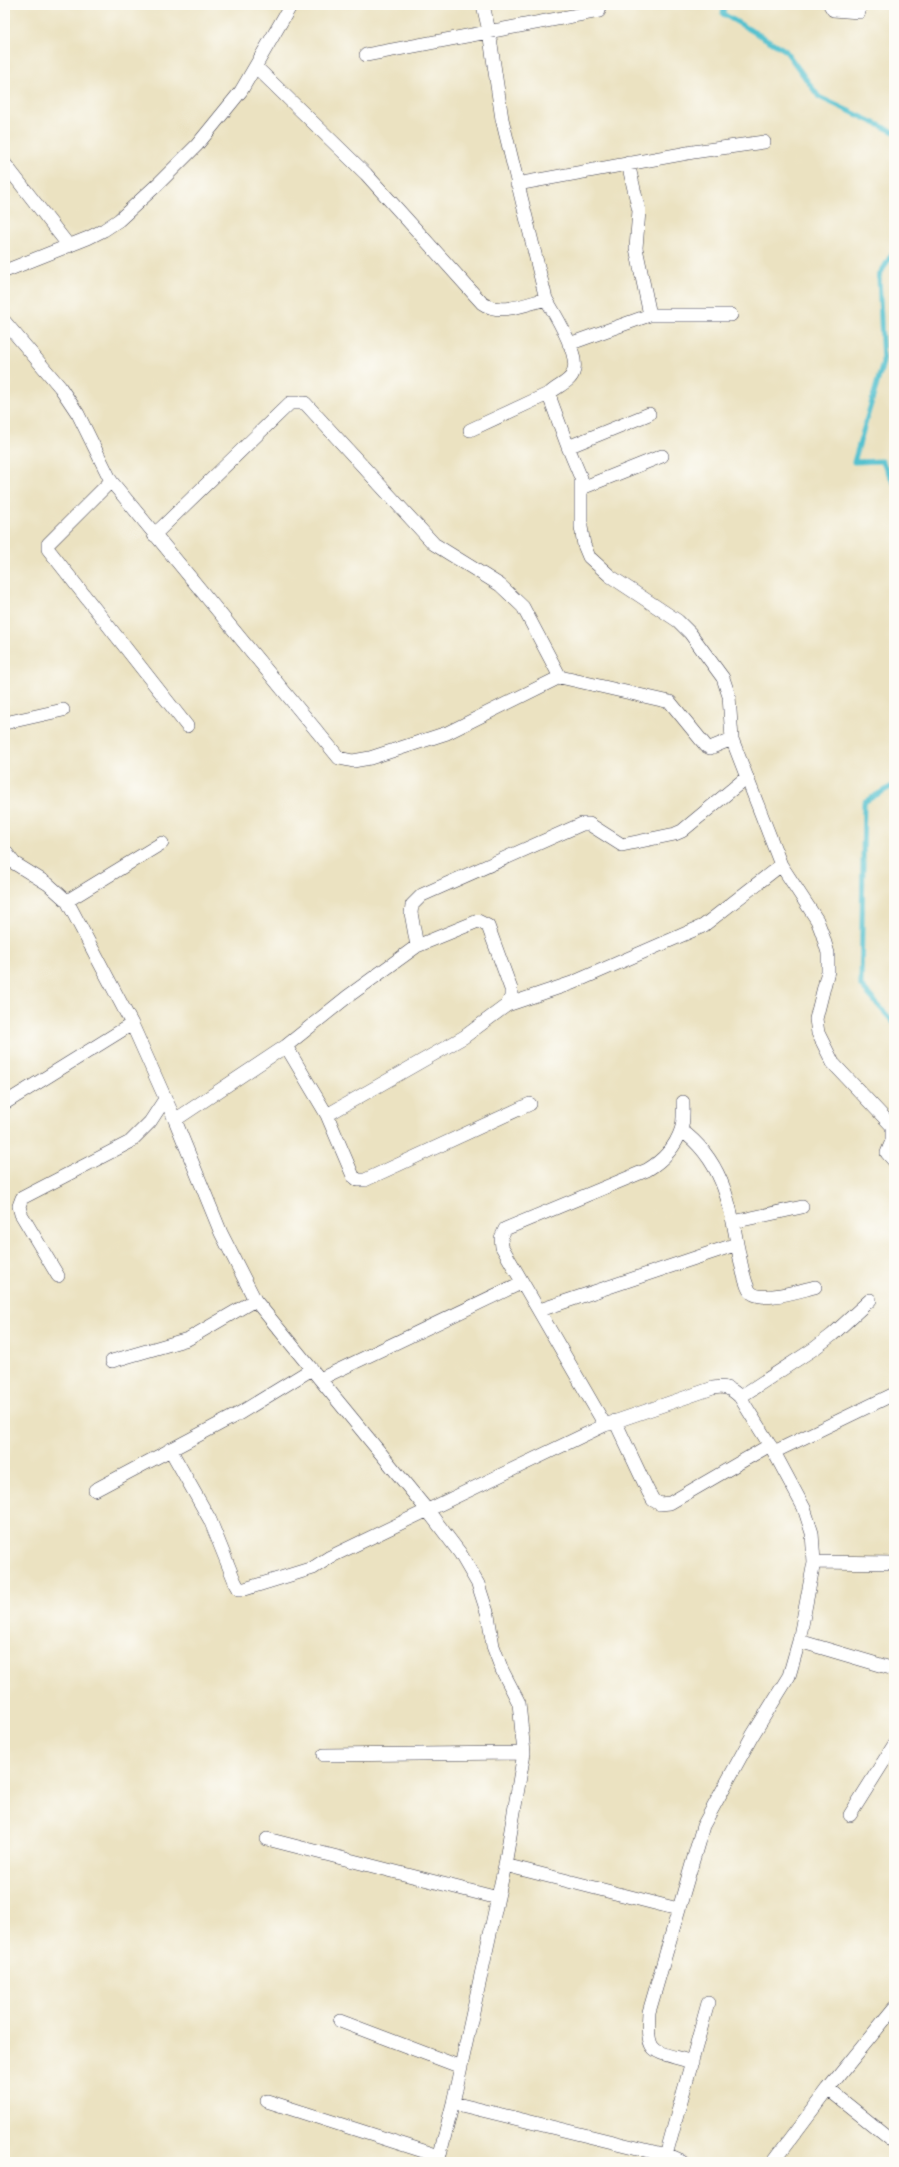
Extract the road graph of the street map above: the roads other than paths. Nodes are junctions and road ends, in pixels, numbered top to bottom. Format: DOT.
graph roads {
  1 [pos="291,5"];
  2 [pos="483,5"];
  3 [pos="830,5"];
  4 [pos="599,11"];
  5 [pos="859,12"];
  6 [pos="489,31"];
  7 [pos="366,55"];
  8 [pos="256,67"];
  9 [pos="764,142"];
  10 [pos="628,163"];
  11 [pos="5,164"];
  12 [pos="517,184"];
  13 [pos="69,246"];
  14 [pos="5,271"];
  15 [pos="546,299"];
  16 [pos="650,315"];
  17 [pos="731,315"];
  18 [pos="5,322"];
  19 [pos="569,344"];
  20 [pos="550,392"];
  21 [pos="649,414"];
  22 [pos="470,430"];
  23 [pos="568,447"];
  24 [pos="662,456"];
  25 [pos="111,481"];
  26 [pos="582,488"];
  27 [pos="154,535"];
  28 [pos="560,677"];
  29 [pos="63,710"];
  30 [pos="5,723"];
  31 [pos="187,726"];
  32 [pos="732,739"];
  33 [pos="747,777"];
  34 [pos="162,843"];
  35 [pos="5,851"];
  36 [pos="781,865"];
  37 [pos="67,901"];
  38 [pos="418,946"];
  39 [pos="507,1005"];
  40 [pos="132,1024"];
  41 [pos="286,1046"];
  42 [pos="165,1099"];
  43 [pos="683,1102"];
  44 [pos="5,1103"];
  45 [pos="530,1104"];
  46 [pos="327,1115"];
  47 [pos="175,1120"];
  48 [pos="681,1130"];
  49 [pos="894,1160"];
  50 [pos="802,1207"];
  51 [pos="733,1222"];
  52 [pos="737,1244"];
  53 [pos="58,1276"];
  54 [pos="521,1283"];
  55 [pos="815,1287"];
  56 [pos="255,1300"];
  57 [pos="870,1300"];
  58 [pos="540,1310"];
  59 [pos="112,1361"];
  60 [pos="316,1374"];
  61 [pos="894,1394"];
  62 [pos="740,1397"];
  63 [pos="610,1423"];
  64 [pos="772,1448"];
  65 [pos="170,1449"];
  66 [pos="95,1490"];
  67 [pos="428,1511"];
  68 [pos="814,1562"];
  69 [pos="894,1563"];
  70 [pos="799,1641"];
  71 [pos="894,1669"];
  72 [pos="894,1745"];
  73 [pos="524,1753"];
  74 [pos="324,1755"];
  75 [pos="850,1815"];
  76 [pos="267,1839"];
  77 [pos="505,1865"];
  78 [pos="498,1898"];
  79 [pos="678,1909"];
  80 [pos="708,2003"];
  81 [pos="894,2008"];
  82 [pos="340,2021"];
  83 [pos="692,2062"];
  84 [pos="461,2067"];
  85 [pos="828,2089"];
  86 [pos="267,2101"];
  87 [pos="453,2103"];
  88 [pos="894,2142"];
  89 [pos="666,2155"];
  90 [pos="438,2159"];
  91 [pos="682,2162"];
  92 [pos="773,2162"];
  1 -- 8 [label="street"];
  2 -- 6 [label="street"];
  3 -- 5 [label="street"];
  4 -- 6 [label="street"];
  6 -- 7 [label="street"];
  6 -- 12 [label="street"];
  8 -- 13 [label="street"];
  8 -- 15 [label="street"];
  9 -- 10 [label="street"];
  10 -- 12 [label="street"];
  10 -- 16 [label="street"];
  11 -- 13 [label="street"];
  12 -- 15 [label="street"];
  13 -- 14 [label="street"];
  15 -- 19 [label="street"];
  16 -- 17 [label="street"];
  16 -- 19 [label="street"];
  18 -- 25 [label="street"];
  19 -- 20 [label="street"];
  20 -- 22 [label="street"];
  20 -- 23 [label="street"];
  21 -- 23 [label="street"];
  23 -- 26 [label="street"];
  24 -- 26 [label="street"];
  25 -- 27 [label="street"];
  25 -- 31 [label="street"];
  26 -- 32 [label="street"];
  27 -- 28 [label="street"];
  27 -- 28 [label="street"];
  28 -- 32 [label="street"];
  29 -- 30 [label="street"];
  32 -- 33 [label="street"];
  33 -- 36 [label="street"];
  33 -- 38 [label="street"];
  34 -- 37 [label="street"];
  35 -- 37 [label="street"];
  36 -- 39 [label="street"];
  36 -- 49 [label="street"];
  37 -- 40 [label="street"];
  38 -- 39 [label="street"];
  38 -- 41 [label="street"];
  39 -- 46 [label="street"];
  40 -- 42 [label="street"];
  40 -- 44 [label="street"];
  41 -- 46 [label="street"];
  41 -- 47 [label="street"];
  42 -- 47 [label="street"];
  42 -- 53 [label="street"];
  43 -- 48 [label="street"];
  45 -- 46 [label="street"];
  47 -- 56 [label="street"];
  48 -- 51 [label="street"];
  48 -- 54 [label="street"];
  50 -- 51 [label="street"];
  51 -- 52 [label="street"];
  52 -- 55 [label="street"];
  52 -- 58 [label="street"];
  54 -- 58 [label="street"];
  54 -- 60 [label="street"];
  56 -- 59 [label="street"];
  56 -- 60 [label="street"];
  57 -- 62 [label="street"];
  58 -- 63 [label="street"];
  60 -- 65 [label="street"];
  60 -- 67 [label="street"];
  61 -- 64 [label="street"];
  62 -- 63 [label="street"];
  62 -- 64 [label="street"];
  63 -- 64 [label="street"];
  63 -- 67 [label="street"];
  64 -- 68 [label="street"];
  65 -- 66 [label="street"];
  65 -- 67 [label="street"];
  67 -- 73 [label="street"];
  68 -- 69 [label="street"];
  68 -- 70 [label="street"];
  70 -- 71 [label="street"];
  70 -- 79 [label="street"];
  72 -- 75 [label="street"];
  73 -- 74 [label="street"];
  73 -- 77 [label="street"];
  76 -- 78 [label="street"];
  77 -- 78 [label="street"];
  77 -- 79 [label="street"];
  78 -- 84 [label="street"];
  79 -- 83 [label="street"];
  80 -- 83 [label="street"];
  81 -- 85 [label="street"];
  82 -- 84 [label="street"];
  83 -- 89 [label="street"];
  84 -- 87 [label="street"];
  85 -- 88 [label="street"];
  85 -- 92 [label="street"];
  86 -- 90 [label="street"];
  87 -- 89 [label="street"];
  87 -- 90 [label="street"];
  89 -- 91 [label="street"];
}
